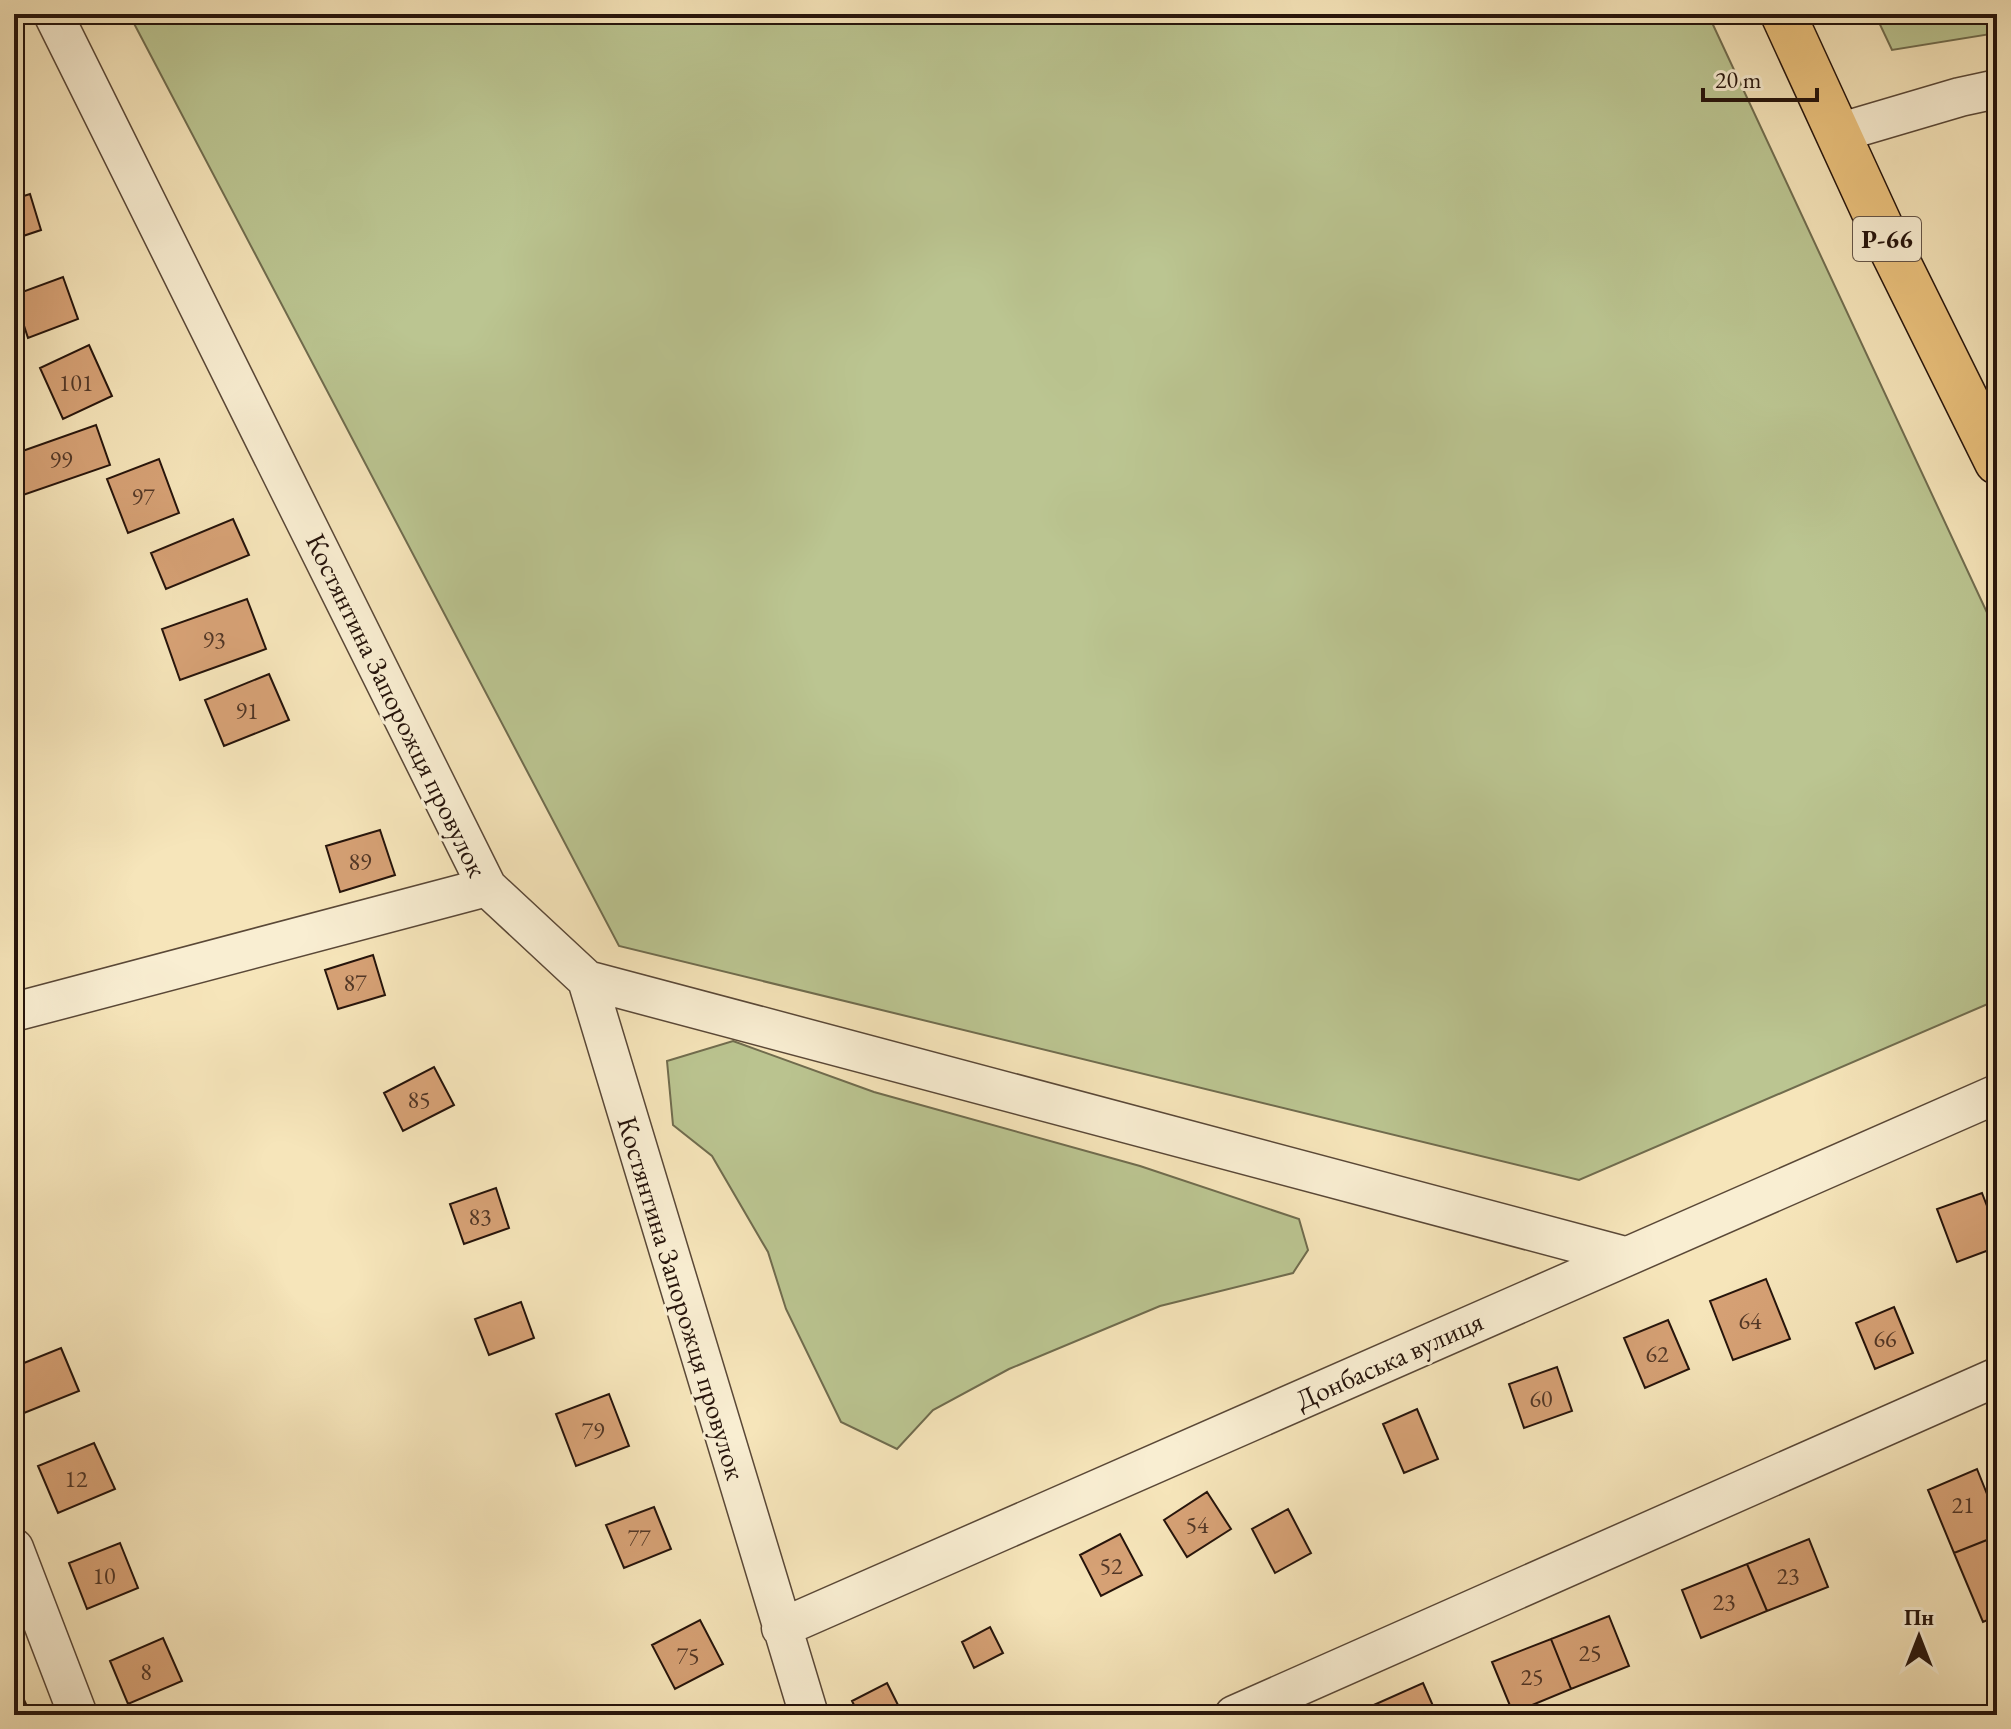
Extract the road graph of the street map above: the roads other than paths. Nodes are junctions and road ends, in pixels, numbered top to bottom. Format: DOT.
graph roads {
  1 [pos="53,14"];
  2 [pos="1783,14"];
  3 [pos="1997,89"];
  4 [pos="1838,133"];
  5 [pos="1997,462"];
  6 [pos="487,887"];
  7 [pos="587,980"];
  8 [pos="14,1012"];
  9 [pos="1997,1094"];
  10 [pos="1625,1256"];
  11 [pos="1997,1377"];
  12 [pos="14,1548"];
  13 [pos="781,1628"];
  14 [pos="78,1715"];
  15 [pos="809,1715"];
  16 [pos="1234,1715"];
  1 -- 6 [label="street, Костянтина Запорожця провулок"];
  2 -- 4 [label="main road, Р-66"];
  3 -- 4 [label="street"];
  4 -- 5 [label="main road, Р-66"];
  6 -- 7 [label="street, Костянтина Запорожця провулок"];
  6 -- 8 [label="street"];
  7 -- 10 [label="street"];
  7 -- 13 [label="street, Костянтина Запорожця провулок"];
  9 -- 10 [label="street, Донбаська вулиця"];
  10 -- 13 [label="street, Донбаська вулиця"];
  11 -- 16 [label="street"];
  12 -- 14 [label="street"];
  13 -- 15 [label="street, Костянтина Запорожця провулок"];
}
